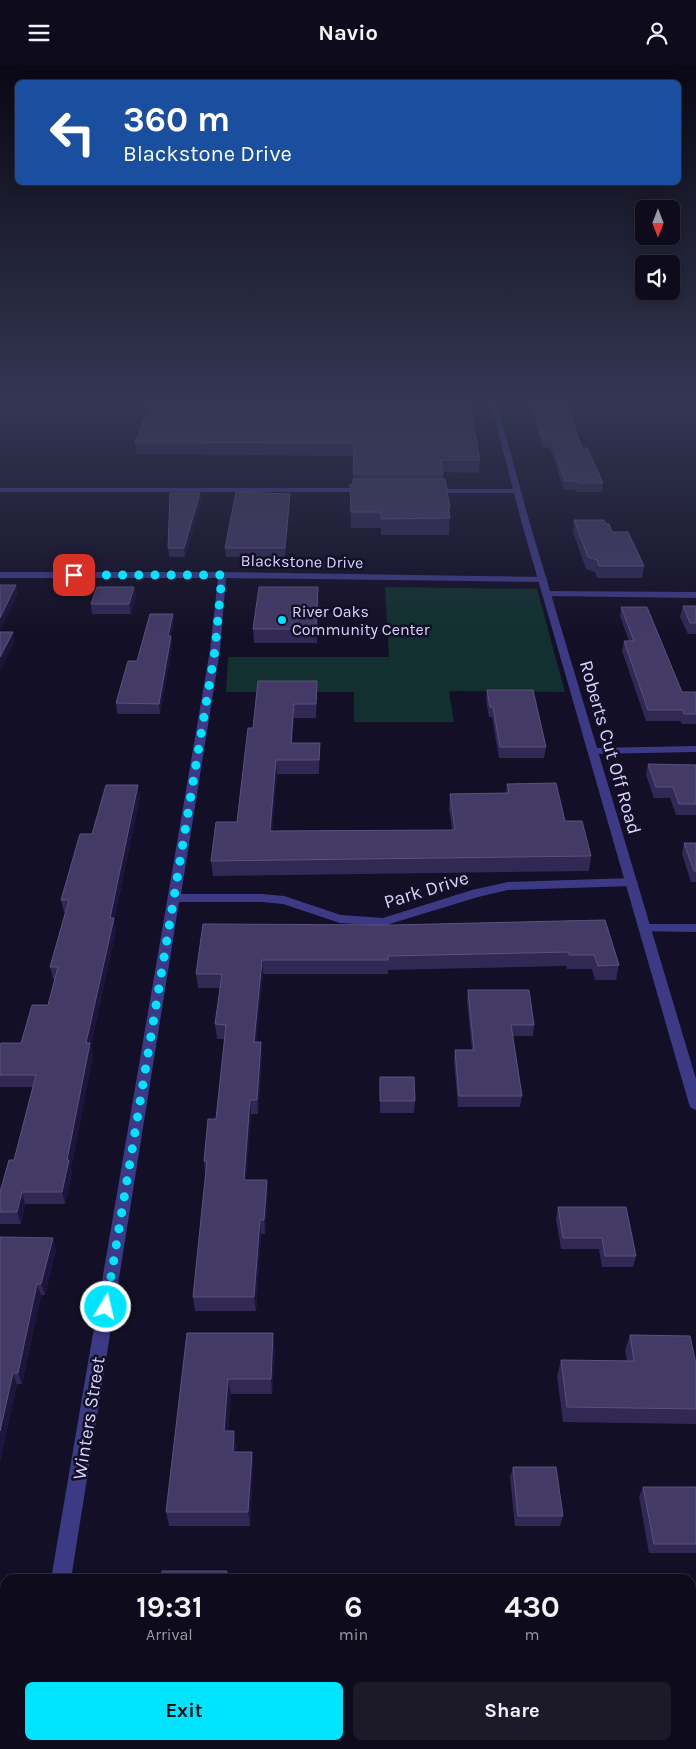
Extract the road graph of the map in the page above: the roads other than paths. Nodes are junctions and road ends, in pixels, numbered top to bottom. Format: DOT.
graph roads {
  1 [pos="514,479"];
  2 [pos="0,490"];
  3 [pos="369,491"];
  4 [pos="426,491"];
  5 [pos="517,491"];
  6 [pos="0,575"];
  7 [pos="222,575"];
  8 [pos="543,579"];
  9 [pos="548,595"];
  10 [pos="696,595"];
  11 [pos="696,749"];
  12 [pos="594,751"];
  13 [pos="632,882"];
  14 [pos="174,898"];
  15 [pos="645,927"];
  16 [pos="696,927"];
  17 [pos="696,1104"];
  18 [pos="62,1574"];
  1 -- 5 [label="street, Roberts Cut Off Road"];
  2 -- 3 [label="street"];
  4 -- 5 [label="street"];
  5 -- 8 [label="street, Roberts Cut Off Road"];
  6 -- 7 [label="street, Blackstone Drive"];
  7 -- 8 [label="street, Blackstone Drive"];
  7 -- 14 [label="street, Winters Street"];
  8 -- 9 [label="street, Roberts Cut Off Road"];
  9 -- 10 [label="street"];
  9 -- 12 [label="street, Roberts Cut Off Road"];
  11 -- 12 [label="street"];
  12 -- 13 [label="street, Roberts Cut Off Road"];
  13 -- 14 [label="street, Park Drive"];
  13 -- 15 [label="street, Roberts Cut Off Road"];
  14 -- 18 [label="street, Winters Street"];
  15 -- 16 [label="street"];
  15 -- 17 [label="street, Roberts Cut Off Road"];
}
